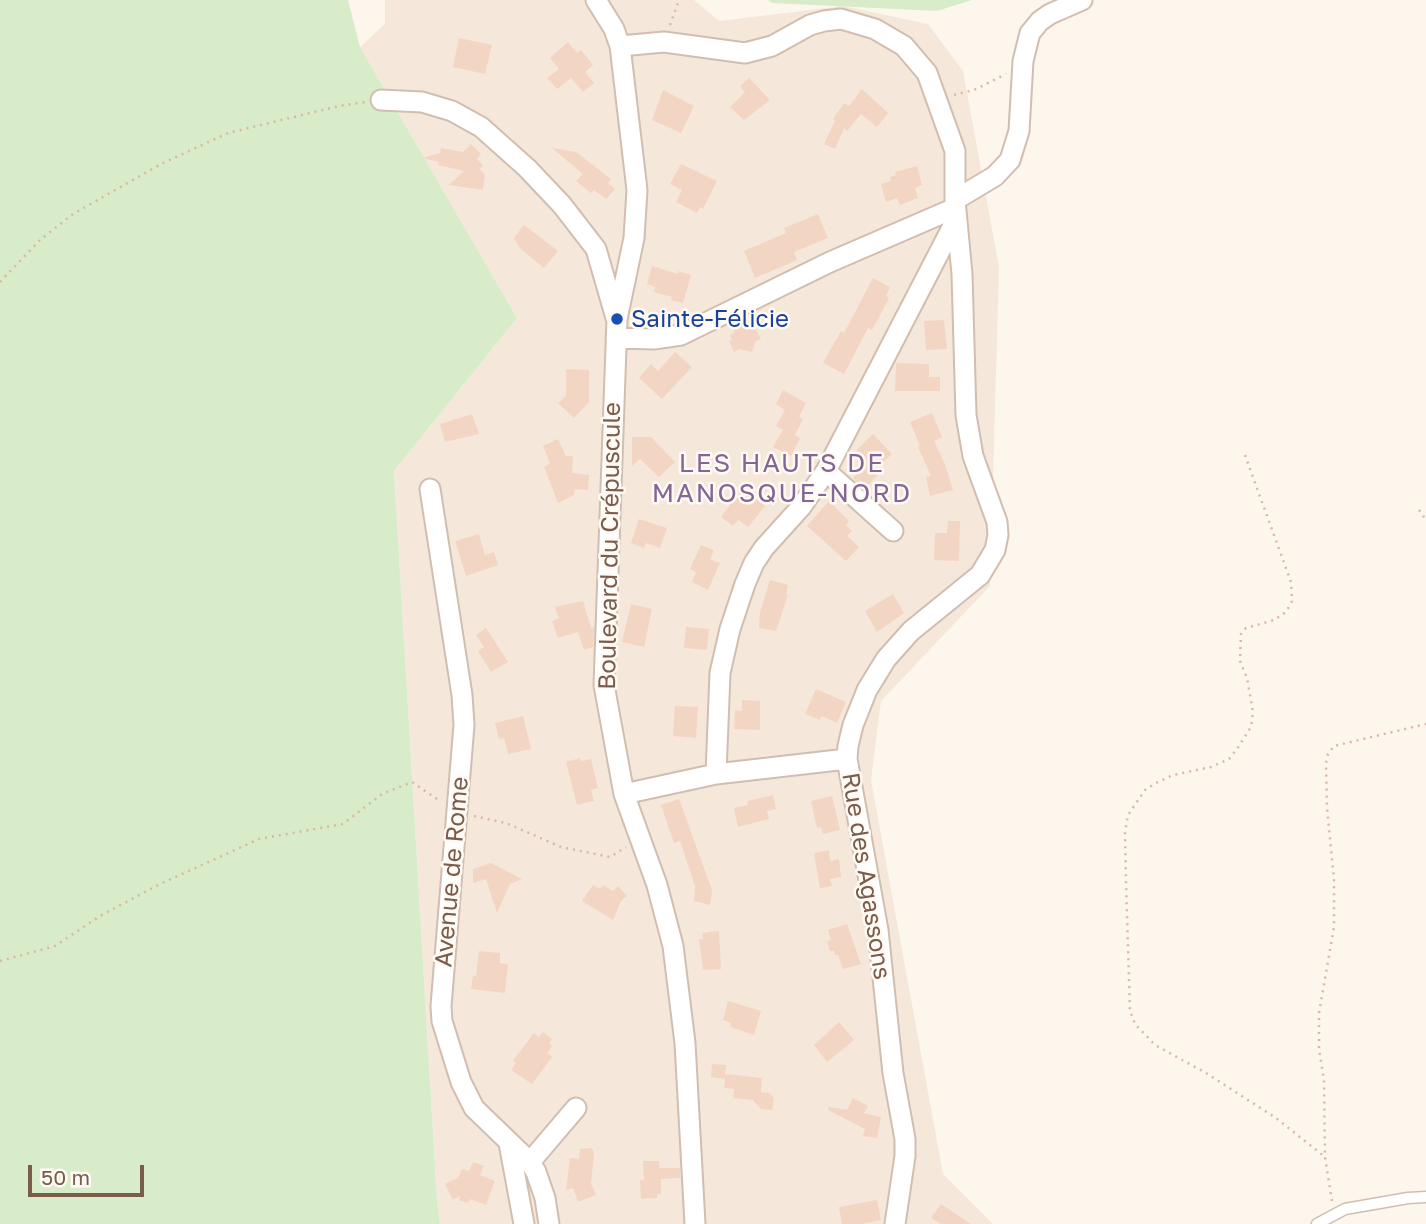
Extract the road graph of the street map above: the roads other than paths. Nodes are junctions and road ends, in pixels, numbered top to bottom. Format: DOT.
graph roads {
  1 [pos="596,0"];
  2 [pos="1082,0"];
  3 [pos="620,46"];
  4 [pos="381,100"];
  5 [pos="955,209"];
  6 [pos="616,328"];
  7 [pos="826,471"];
  8 [pos="430,489"];
  9 [pos="893,531"];
  10 [pos="847,759"];
  11 [pos="716,774"];
  12 [pos="624,794"];
  13 [pos="576,1108"];
  14 [pos="509,1143"];
  15 [pos="530,1162"];
  16 [pos="1426,1197"];
  17 [pos="524,1224"];
  18 [pos="549,1224"];
  19 [pos="695,1224"];
  20 [pos="895,1224"];
  21 [pos="1317,1224"];
  1 -- 3 [label="street"];
  2 -- 5 [label="street"];
  3 -- 5 [label="street, Rue des Agassons"];
  3 -- 6 [label="street"];
  4 -- 6 [label="street"];
  5 -- 6 [label="street"];
  5 -- 7 [label="street"];
  5 -- 10 [label="street, Rue des Agassons"];
  6 -- 12 [label="street, Boulevard du Crépuscule"];
  7 -- 9 [label="street"];
  7 -- 11 [label="street"];
  8 -- 14 [label="street, Avenue de Rome"];
  10 -- 11 [label="street"];
  10 -- 20 [label="street, Rue des Agassons"];
  11 -- 12 [label="street"];
  12 -- 19 [label="street, Boulevard du Crépuscule"];
  13 -- 15 [label="street"];
  14 -- 15 [label="street, Avenue de Rome"];
  14 -- 17 [label="street"];
  15 -- 18 [label="street, Avenue de Rome"];
  16 -- 21 [label="lane"];
}
